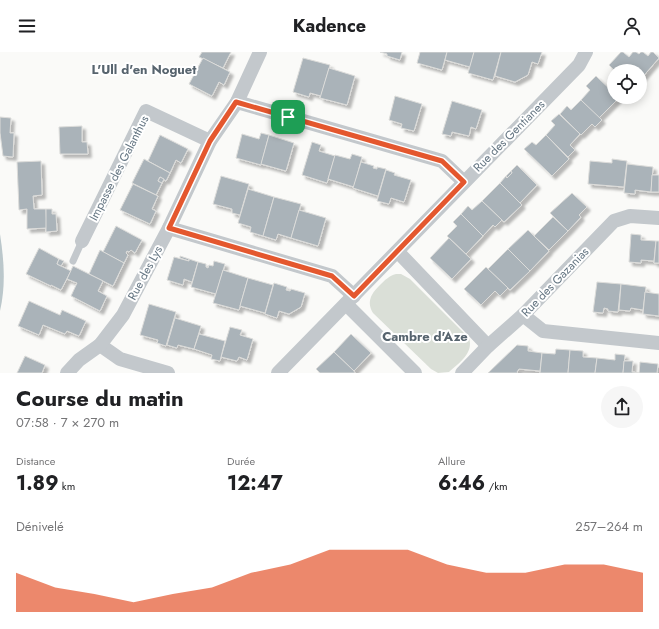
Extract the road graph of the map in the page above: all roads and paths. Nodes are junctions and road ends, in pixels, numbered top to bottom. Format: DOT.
graph roads {
  1 [pos="260,52"];
  2 [pos="586,52"];
  3 [pos="236,102"];
  4 [pos="210,141"];
  5 [pos="464,182"];
  6 [pos="659,218"];
  7 [pos="169,228"];
  8 [pos="82,241"];
  9 [pos="398,252"];
  10 [pos="73,261"];
  11 [pos="350,300"];
  12 [pos="523,315"];
  13 [pos="659,343"];
  14 [pos="100,345"];
  15 [pos="488,346"];
  16 [pos="67,373"];
  17 [pos="168,373"];
  18 [pos="278,373"];
  19 [pos="415,373"];
  20 [pos="462,373"];
  1 -- 3 [label="street, Rue des Lys"];
  2 -- 5 [label="street, Rue des Gentianes"];
  3 -- 4 [label="street, Rue des Lys"];
  3 -- 5 [label="street"];
  4 -- 7 [label="street, Rue des Lys"];
  4 -- 8 [label="street, Impasse des Galanthus"];
  5 -- 9 [label="street, Rue des Gentianes"];
  6 -- 12 [label="street, Rue des Gazanias"];
  7 -- 11 [label="street"];
  7 -- 14 [label="street, Rue des Lys"];
  8 -- 10 [label="lane"];
  9 -- 11 [label="street, Rue des Gentianes"];
  9 -- 15 [label="street"];
  11 -- 18 [label="street, Rue des Gentianes"];
  11 -- 19 [label="street"];
  12 -- 13 [label="street"];
  12 -- 15 [label="street, Rue des Gazanias"];
  14 -- 16 [label="street, Rue des Lys"];
  14 -- 17 [label="street"];
  15 -- 20 [label="street, Rue des Gazanias"];
}
